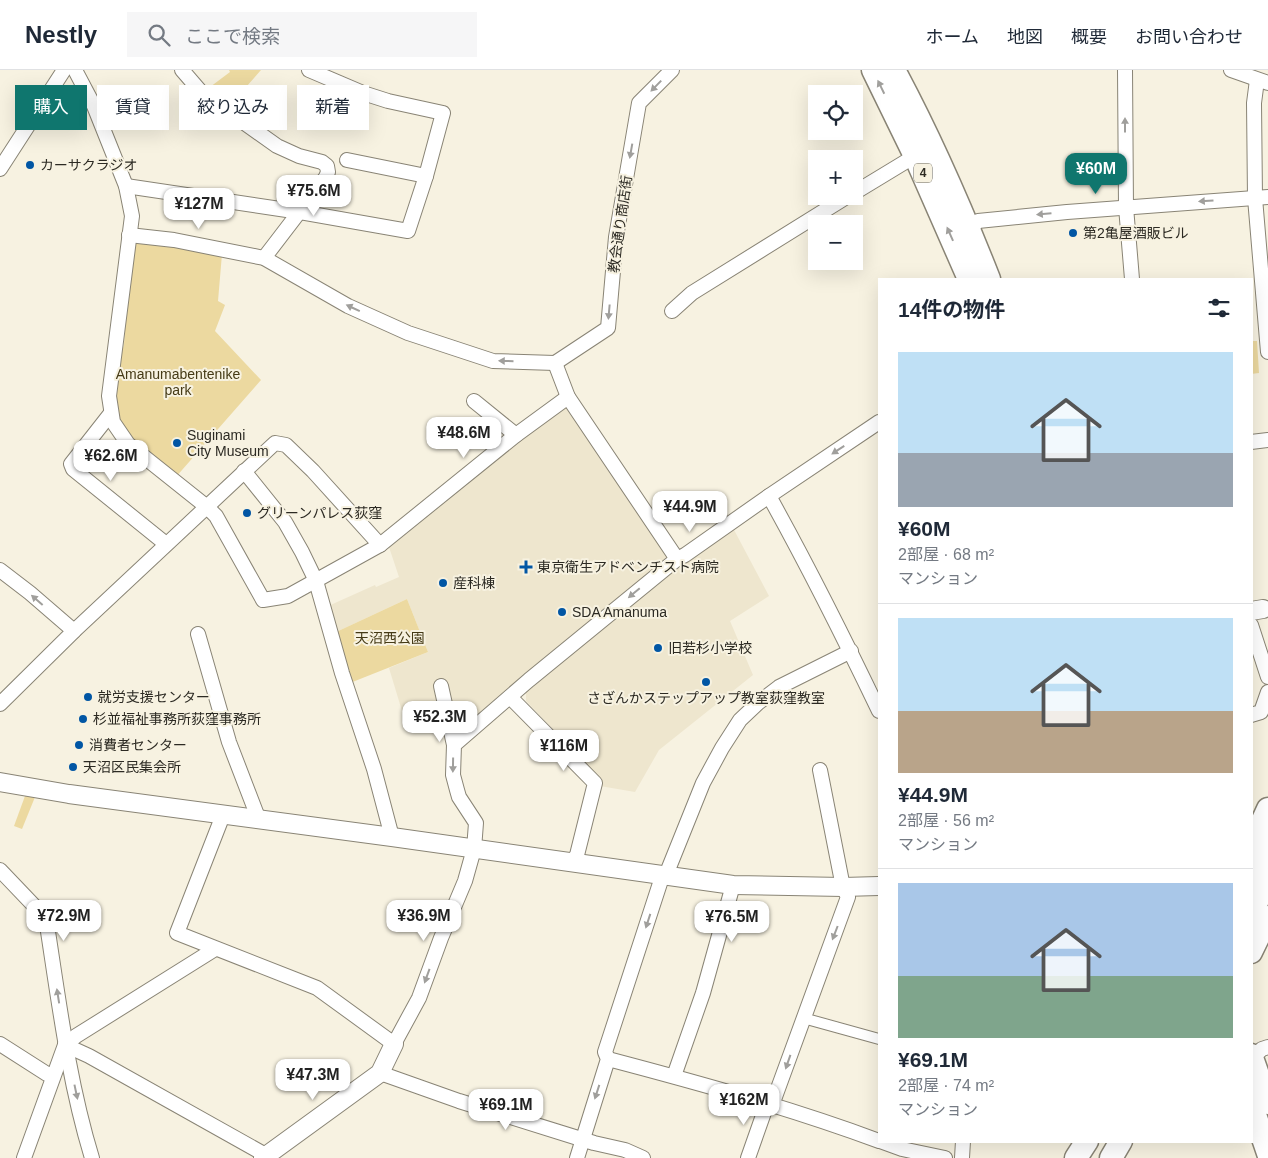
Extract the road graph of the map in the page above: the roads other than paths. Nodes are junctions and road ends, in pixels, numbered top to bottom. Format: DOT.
graph roads {
  1 [pos="64,70"];
  2 [pos="75,70"];
  3 [pos="182,70"];
  4 [pos="309,70"];
  5 [pos="672,70"];
  6 [pos="872,70"];
  7 [pos="894,70"];
  8 [pos="1125,70"];
  9 [pos="1231,70"];
  10 [pos="1262,81"];
  11 [pos="915,156"];
  12 [pos="347,160"];
  13 [pos="0,169"];
  14 [pos="426,176"];
  15 [pos="126,186"];
  16 [pos="863,188"];
  17 [pos="1261,198"];
  18 [pos="834,205"];
  19 [pos="1126,207"];
  20 [pos="300,212"];
  21 [pos="129,235"];
  22 [pos="971,235"];
  23 [pos="264,258"];
  24 [pos="969,278"];
  25 [pos="989,278"];
  26 [pos="1132,278"];
  27 [pos="672,311"];
  28 [pos="1268,352"];
  29 [pos="562,355"];
  30 [pos="568,397"];
  31 [pos="474,400"];
  32 [pos="111,413"];
  33 [pos="878,423"];
  34 [pos="516,435"];
  35 [pos="1268,440"];
  36 [pos="1253,442"];
  37 [pos="244,472"];
  38 [pos="769,496"];
  39 [pos="207,507"];
  40 [pos="166,544"];
  41 [pos="380,545"];
  42 [pos="677,558"];
  43 [pos="0,571"];
  44 [pos="316,581"];
  45 [pos="74,631"];
  46 [pos="1253,631"];
  47 [pos="198,634"];
  48 [pos="850,651"];
  49 [pos="1268,677"];
  50 [pos="441,686"];
  51 [pos="1268,692"];
  52 [pos="2,696"];
  53 [pos="510,696"];
  54 [pos="878,709"];
  55 [pos="1253,714"];
  56 [pos="454,745"];
  57 [pos="820,770"];
  58 [pos="0,782"];
  59 [pos="1268,809"];
  60 [pos="224,815"];
  61 [pos="259,820"];
  62 [pos="392,837"];
  63 [pos="1253,842"];
  64 [pos="1268,842"];
  65 [pos="474,849"];
  66 [pos="571,863"];
  67 [pos="0,870"];
  68 [pos="665,875"];
  69 [pos="1253,875"];
  70 [pos="1268,879"];
  71 [pos="733,885"];
  72 [pos="878,886"];
  73 [pos="843,887"];
  74 [pos="1253,910"];
  75 [pos="1268,917"];
  76 [pos="1253,948"];
  77 [pos="215,949"];
  78 [pos="803,1018"];
  79 [pos="878,1039"];
  80 [pos="0,1044"];
  81 [pos="65,1044"];
  82 [pos="394,1044"];
  83 [pos="1257,1054"];
  84 [pos="608,1059"];
  85 [pos="53,1074"];
  86 [pos="380,1074"];
  87 [pos="674,1076"];
  88 [pos="770,1104"];
  89 [pos="1257,1110"];
  90 [pos="583,1139"];
  91 [pos="878,1141"];
  92 [pos="885,1143"];
  93 [pos="964,1143"];
  94 [pos="1086,1143"];
  95 [pos="1103,1143"];
  96 [pos="1120,1143"];
  97 [pos="1137,1143"];
  98 [pos="1268,1153"];
  99 [pos="267,1157"];
  100 [pos="24,1158"];
  101 [pos="92,1158"];
  102 [pos="577,1158"];
  103 [pos="643,1158"];
  104 [pos="748,1158"];
  105 [pos="945,1158"];
  106 [pos="962,1158"];
  107 [pos="1076,1158"];
  108 [pos="1094,1158"];
  109 [pos="1111,1158"];
  110 [pos="1128,1158"];
  1 -- 13 [label="street"];
  2 -- 15 [label="street"];
  3 -- 20 [label="street"];
  4 -- 14 [label="street"];
  5 -- 29 [label="street, 教会通り商店街, one-way"];
  11 -- 6 [label="main road, 4, one-way"];
  7 -- 22 [label="main road, 4"];
  19 -- 8 [label="street, one-way"];
  9 -- 10 [label="street"];
  10 -- 17 [label="street"];
  11 -- 16 [label="street"];
  24 -- 11 [label="main road, 4, one-way"];
  12 -- 14 [label="street"];
  14 -- 20 [label="street"];
  15 -- 20 [label="street"];
  15 -- 21 [label="street"];
  17 -- 19 [label="street, one-way"];
  17 -- 28 [label="street"];
  18 -- 27 [label="street"];
  19 -- 22 [label="street, one-way"];
  19 -- 26 [label="street"];
  20 -- 23 [label="street"];
  21 -- 23 [label="street"];
  21 -- 32 [label="street"];
  22 -- 25 [label="main road, 4"];
  29 -- 23 [label="street, one-way"];
  29 -- 30 [label="street"];
  30 -- 34 [label="street"];
  30 -- 42 [label="street"];
  31 -- 34 [label="street"];
  32 -- 39 [label="street"];
  32 -- 40 [label="street"];
  33 -- 38 [label="street, one-way"];
  34 -- 41 [label="street"];
  35 -- 36 [label="street"];
  37 -- 39 [label="street"];
  37 -- 41 [label="street"];
  37 -- 44 [label="street"];
  38 -- 42 [label="street"];
  38 -- 48 [label="street"];
  39 -- 40 [label="street"];
  39 -- 44 [label="street"];
  40 -- 45 [label="street"];
  41 -- 44 [label="street"];
  42 -- 53 [label="street, one-way"];
  45 -- 43 [label="street, one-way"];
  44 -- 62 [label="street"];
  45 -- 52 [label="street"];
  46 -- 49 [label="street"];
  47 -- 61 [label="street"];
  48 -- 54 [label="street"];
  48 -- 68 [label="street"];
  50 -- 56 [label="street"];
  51 -- 55 [label="street"];
  53 -- 56 [label="street"];
  53 -- 66 [label="street"];
  56 -- 65 [label="street, one-way"];
  57 -- 73 [label="street"];
  58 -- 60 [label="street"];
  59 -- 63 [label="main road"];
  60 -- 61 [label="street"];
  60 -- 77 [label="street"];
  61 -- 62 [label="street"];
  62 -- 65 [label="street"];
  64 -- 69 [label="main road"];
  65 -- 66 [label="street"];
  65 -- 82 [label="street, one-way"];
  66 -- 68 [label="street"];
  81 -- 67 [label="street, one-way"];
  68 -- 71 [label="street"];
  68 -- 84 [label="street, one-way"];
  70 -- 74 [label="main road"];
  71 -- 73 [label="street"];
  71 -- 87 [label="street"];
  72 -- 73 [label="street"];
  73 -- 78 [label="street, one-way"];
  75 -- 76 [label="main road"];
  77 -- 81 [label="street"];
  77 -- 82 [label="street"];
  78 -- 79 [label="street"];
  78 -- 88 [label="street, one-way"];
  80 -- 85 [label="street"];
  81 -- 85 [label="street"];
  81 -- 99 [label="street"];
  81 -- 101 [label="street, one-way"];
  82 -- 86 [label="street"];
  83 -- 89 [label="main road"];
  84 -- 87 [label="street"];
  84 -- 90 [label="street, one-way"];
  85 -- 100 [label="street"];
  86 -- 90 [label="street"];
  86 -- 99 [label="street"];
  87 -- 88 [label="street"];
  88 -- 91 [label="street"];
  88 -- 104 [label="street"];
  89 -- 98 [label="main road"];
  90 -- 102 [label="street"];
  90 -- 103 [label="street"];
  92 -- 105 [label="street"];
  93 -- 106 [label="street"];
  94 -- 107 [label="main road"];
  95 -- 108 [label="main road"];
  96 -- 109 [label="main road"];
  97 -- 110 [label="main road"];
}
